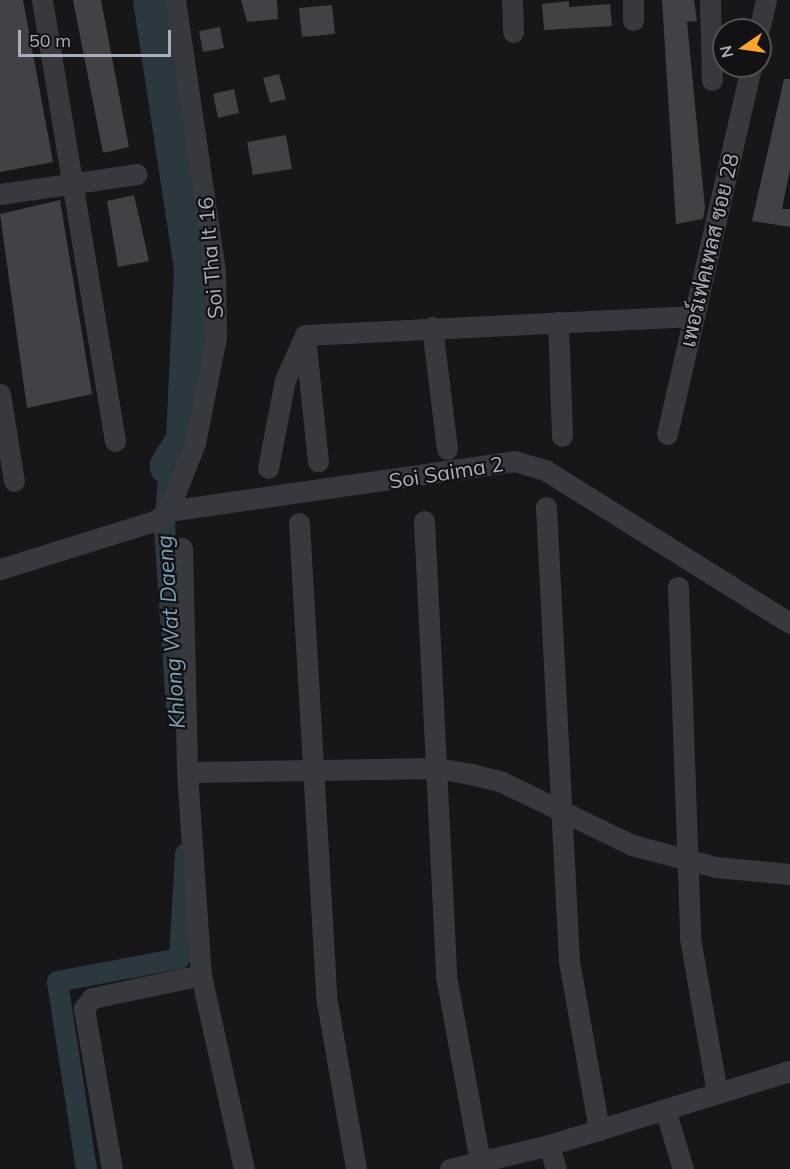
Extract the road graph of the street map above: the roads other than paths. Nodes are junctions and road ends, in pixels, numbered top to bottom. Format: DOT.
graph roads {
  1 [pos="42,0"];
  2 [pos="175,0"];
  3 [pos="512,0"];
  4 [pos="710,0"];
  5 [pos="766,0"];
  6 [pos="713,18"];
  7 [pos="762,18"];
  8 [pos="513,32"];
  9 [pos="748,78"];
  10 [pos="137,174"];
  11 [pos="75,183"];
  12 [pos="0,194"];
  13 [pos="695,316"];
  14 [pos="558,322"];
  15 [pos="432,327"];
  16 [pos="305,335"];
  17 [pos="0,394"];
  18 [pos="667,434"];
  19 [pos="562,436"];
  20 [pos="115,441"];
  21 [pos="447,449"];
  22 [pos="318,461"];
  23 [pos="268,468"];
  24 [pos="14,481"];
  25 [pos="546,507"];
  26 [pos="168,512"];
  27 [pos="424,521"];
  28 [pos="299,523"];
  29 [pos="182,548"];
  30 [pos="0,569"];
  31 [pos="678,587"];
  32 [pos="790,623"];
  33 [pos="437,768"];
  34 [pos="313,770"];
  35 [pos="187,772"];
  36 [pos="559,812"];
  37 [pos="684,861"];
  38 [pos="790,874"];
  39 [pos="201,975"];
  40 [pos="790,1071"];
  41 [pos="717,1092"];
  42 [pos="665,1108"];
  43 [pos="599,1130"];
  44 [pos="549,1145"];
  45 [pos="480,1162"];
  46 [pos="112,1169"];
  47 [pos="244,1169"];
  48 [pos="356,1169"];
  49 [pos="450,1169"];
  50 [pos="556,1169"];
  51 [pos="683,1169"];
  1 -- 11 [label="street"];
  2 -- 26 [label="street, Soi Tha It 16"];
  3 -- 8 [label="street"];
  4 -- 6 [label="street"];
  5 -- 7 [label="street"];
  9 -- 13 [label="street, เพอร์เฟคเพลส ซอย 28"];
  10 -- 11 [label="street"];
  11 -- 12 [label="street"];
  11 -- 20 [label="street"];
  13 -- 14 [label="street"];
  13 -- 18 [label="street, เพอร์เฟคเพลส ซอย 28"];
  14 -- 15 [label="street"];
  14 -- 19 [label="street"];
  15 -- 16 [label="street"];
  15 -- 21 [label="street"];
  16 -- 22 [label="street"];
  16 -- 23 [label="street"];
  17 -- 24 [label="street"];
  25 -- 36 [label="street"];
  26 -- 30 [label="street"];
  26 -- 32 [label="street, Soi Saima 2"];
  27 -- 33 [label="street"];
  28 -- 34 [label="street"];
  29 -- 35 [label="street"];
  31 -- 37 [label="street"];
  33 -- 34 [label="street"];
  33 -- 36 [label="street"];
  33 -- 45 [label="street"];
  34 -- 35 [label="street"];
  34 -- 48 [label="street"];
  35 -- 39 [label="street"];
  36 -- 37 [label="street"];
  36 -- 43 [label="street"];
  37 -- 38 [label="street"];
  37 -- 41 [label="street"];
  39 -- 46 [label="street"];
  39 -- 47 [label="street"];
  40 -- 41 [label="street"];
  41 -- 42 [label="street"];
  42 -- 43 [label="street"];
  42 -- 51 [label="street"];
  43 -- 44 [label="street"];
  44 -- 45 [label="street"];
  44 -- 50 [label="street"];
  45 -- 49 [label="street"];
}
